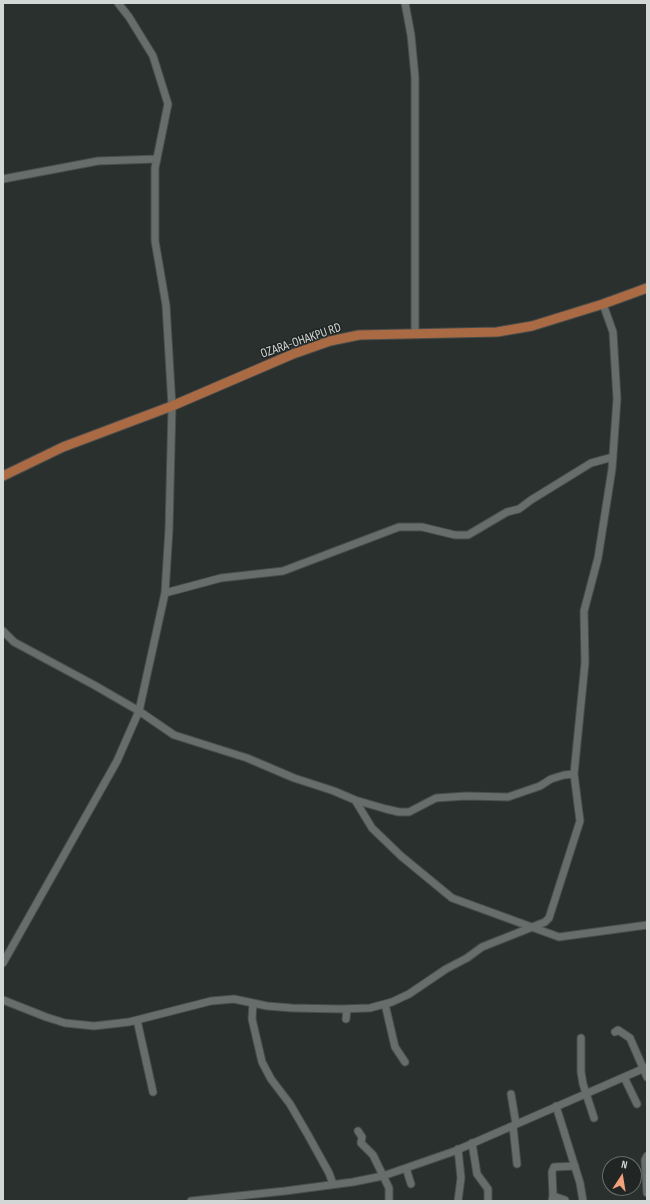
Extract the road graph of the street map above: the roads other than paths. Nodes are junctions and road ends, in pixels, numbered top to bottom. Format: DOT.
graph roads {
  1 [pos="118,3"];
  2 [pos="405,3"];
  3 [pos="157,159"];
  4 [pos="3,179"];
  5 [pos="647,288"];
  6 [pos="603,304"];
  7 [pos="415,334"];
  8 [pos="172,406"];
  9 [pos="613,457"];
  10 [pos="3,476"];
  11 [pos="165,592"];
  12 [pos="3,631"];
  13 [pos="139,711"];
  14 [pos="574,774"];
  15 [pos="355,800"];
  16 [pos="647,925"];
  17 [pos="532,927"];
  18 [pos="3,963"];
  19 [pos="3,1000"];
  20 [pos="253,1003"];
  21 [pos="384,1004"];
  22 [pos="347,1009"];
  23 [pos="346,1019"];
  24 [pos="137,1020"];
  25 [pos="614,1032"];
  26 [pos="581,1038"];
  27 [pos="405,1062"];
  28 [pos="645,1068"];
  29 [pos="624,1077"];
  30 [pos="647,1077"];
  31 [pos="153,1092"];
  32 [pos="586,1093"];
  33 [pos="511,1094"];
  34 [pos="637,1104"];
  35 [pos="556,1106"];
  36 [pos="594,1118"];
  37 [pos="515,1125"];
  38 [pos="358,1131"];
  39 [pos="472,1143"];
  40 [pos="458,1149"];
  41 [pos="647,1156"];
  42 [pos="517,1164"];
  43 [pos="575,1166"];
  44 [pos="406,1168"];
  45 [pos="383,1176"];
  46 [pos="333,1184"];
  47 [pos="411,1184"];
  48 [pos="647,1194"];
  49 [pos="552,1198"];
  50 [pos="565,1200"];
  51 [pos="191,1201"];
  52 [pos="389,1201"];
  53 [pos="458,1201"];
  54 [pos="488,1201"];
  55 [pos="583,1201"];
  56 [pos="646,1201"];
  1 -- 3 [label="street"];
  2 -- 7 [label="street"];
  3 -- 4 [label="street"];
  3 -- 8 [label="street"];
  5 -- 6 [label="main road, OZARA-OHAKPU RD"];
  6 -- 7 [label="main road, OZARA-OHAKPU RD"];
  6 -- 9 [label="street"];
  7 -- 8 [label="main road, OZARA-OHAKPU RD"];
  8 -- 10 [label="main road, OZARA-OHAKPU RD"];
  8 -- 11 [label="street"];
  9 -- 11 [label="street"];
  9 -- 14 [label="street"];
  11 -- 13 [label="street"];
  12 -- 13 [label="street"];
  13 -- 15 [label="street"];
  13 -- 18 [label="street"];
  14 -- 15 [label="street"];
  14 -- 17 [label="street"];
  15 -- 17 [label="street"];
  16 -- 17 [label="street"];
  17 -- 21 [label="street"];
  19 -- 24 [label="street"];
  20 -- 22 [label="street"];
  20 -- 24 [label="street"];
  20 -- 46 [label="street"];
  21 -- 22 [label="street"];
  21 -- 27 [label="street"];
  22 -- 23 [label="street"];
  24 -- 31 [label="street"];
  25 -- 28 [label="street"];
  26 -- 32 [label="street"];
  28 -- 29 [label="street"];
  28 -- 30 [label="street"];
  29 -- 32 [label="street"];
  29 -- 34 [label="street"];
  32 -- 35 [label="street"];
  32 -- 36 [label="street"];
  33 -- 37 [label="street"];
  35 -- 37 [label="street"];
  35 -- 43 [label="street"];
  37 -- 39 [label="street"];
  37 -- 42 [label="street"];
  38 -- 45 [label="street"];
  39 -- 40 [label="street"];
  39 -- 54 [label="street"];
  40 -- 44 [label="street"];
  40 -- 53 [label="street"];
  41 -- 48 [label="street"];
  43 -- 49 [label="street"];
  43 -- 55 [label="street"];
  44 -- 45 [label="street"];
  44 -- 47 [label="street"];
  45 -- 46 [label="street"];
  45 -- 52 [label="street"];
  46 -- 51 [label="street"];
  48 -- 56 [label="street"];
  49 -- 50 [label="street"];
}
